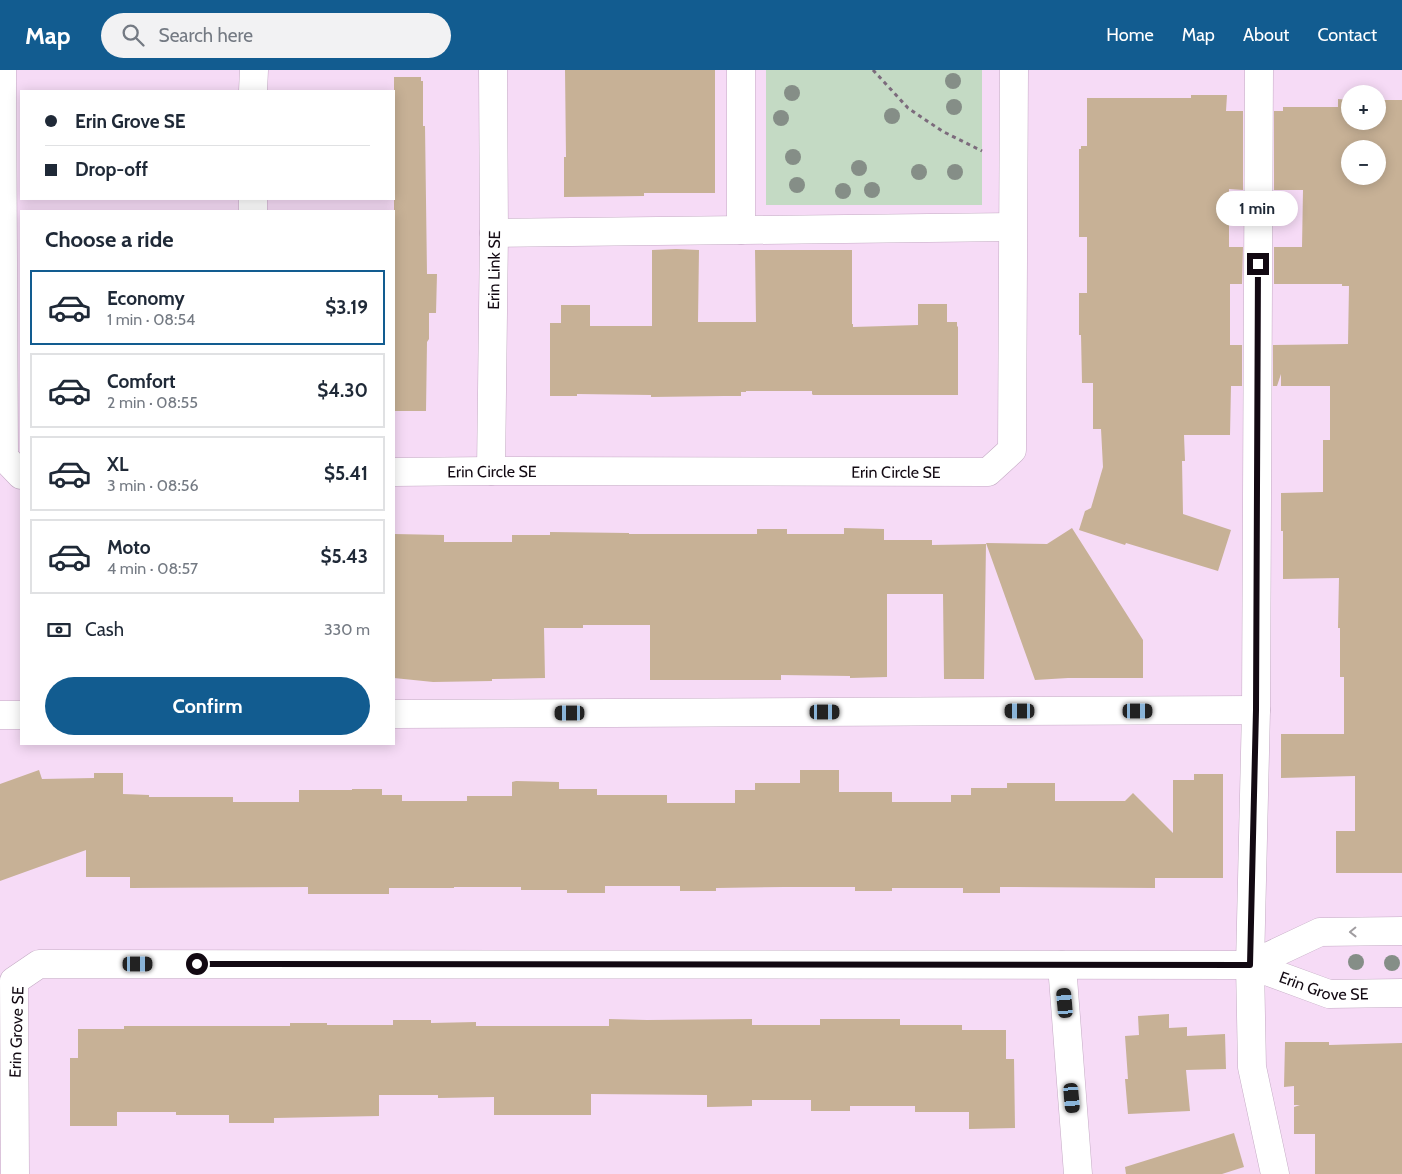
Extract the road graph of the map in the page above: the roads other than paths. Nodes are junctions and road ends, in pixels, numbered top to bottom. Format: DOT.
graph roads {
  1 [pos="2,70"];
  2 [pos="254,70"];
  3 [pos="493,70"];
  4 [pos="741,70"];
  5 [pos="1014,70"];
  6 [pos="1259,70"];
  7 [pos="253,90"];
  8 [pos="1012,228"];
  9 [pos="742,230"];
  10 [pos="494,233"];
  11 [pos="491,471"];
  12 [pos="395,472"];
  13 [pos="20,474"];
  14 [pos="1256,710"];
  15 [pos="395,714"];
  16 [pos="20,715"];
  17 [pos="0,716"];
  18 [pos="1402,931"];
  19 [pos="1062,965"];
  20 [pos="1250,965"];
  21 [pos="1402,993"];
  22 [pos="15,1174"];
  23 [pos="1078,1174"];
  24 [pos="1275,1174"];
  1 -- 13 [label="street"];
  2 -- 7 [label="street"];
  3 -- 10 [label="street, Erin Link SE"];
  4 -- 9 [label="street"];
  5 -- 8 [label="street, Erin Circle SE"];
  6 -- 14 [label="street"];
  8 -- 9 [label="street"];
  8 -- 11 [label="street, Erin Circle SE"];
  9 -- 10 [label="street"];
  10 -- 11 [label="street, Erin Link SE"];
  11 -- 12 [label="street, Erin Circle SE"];
  14 -- 15 [label="street"];
  14 -- 20 [label="street"];
  16 -- 17 [label="street"];
  18 -- 20 [label="street, Erin Grove SE, one-way"];
  19 -- 20 [label="street, Erin Grove SE"];
  19 -- 22 [label="street, Erin Grove SE"];
  19 -- 23 [label="street"];
  20 -- 21 [label="street, Erin Grove SE"];
  20 -- 24 [label="street"];
}
